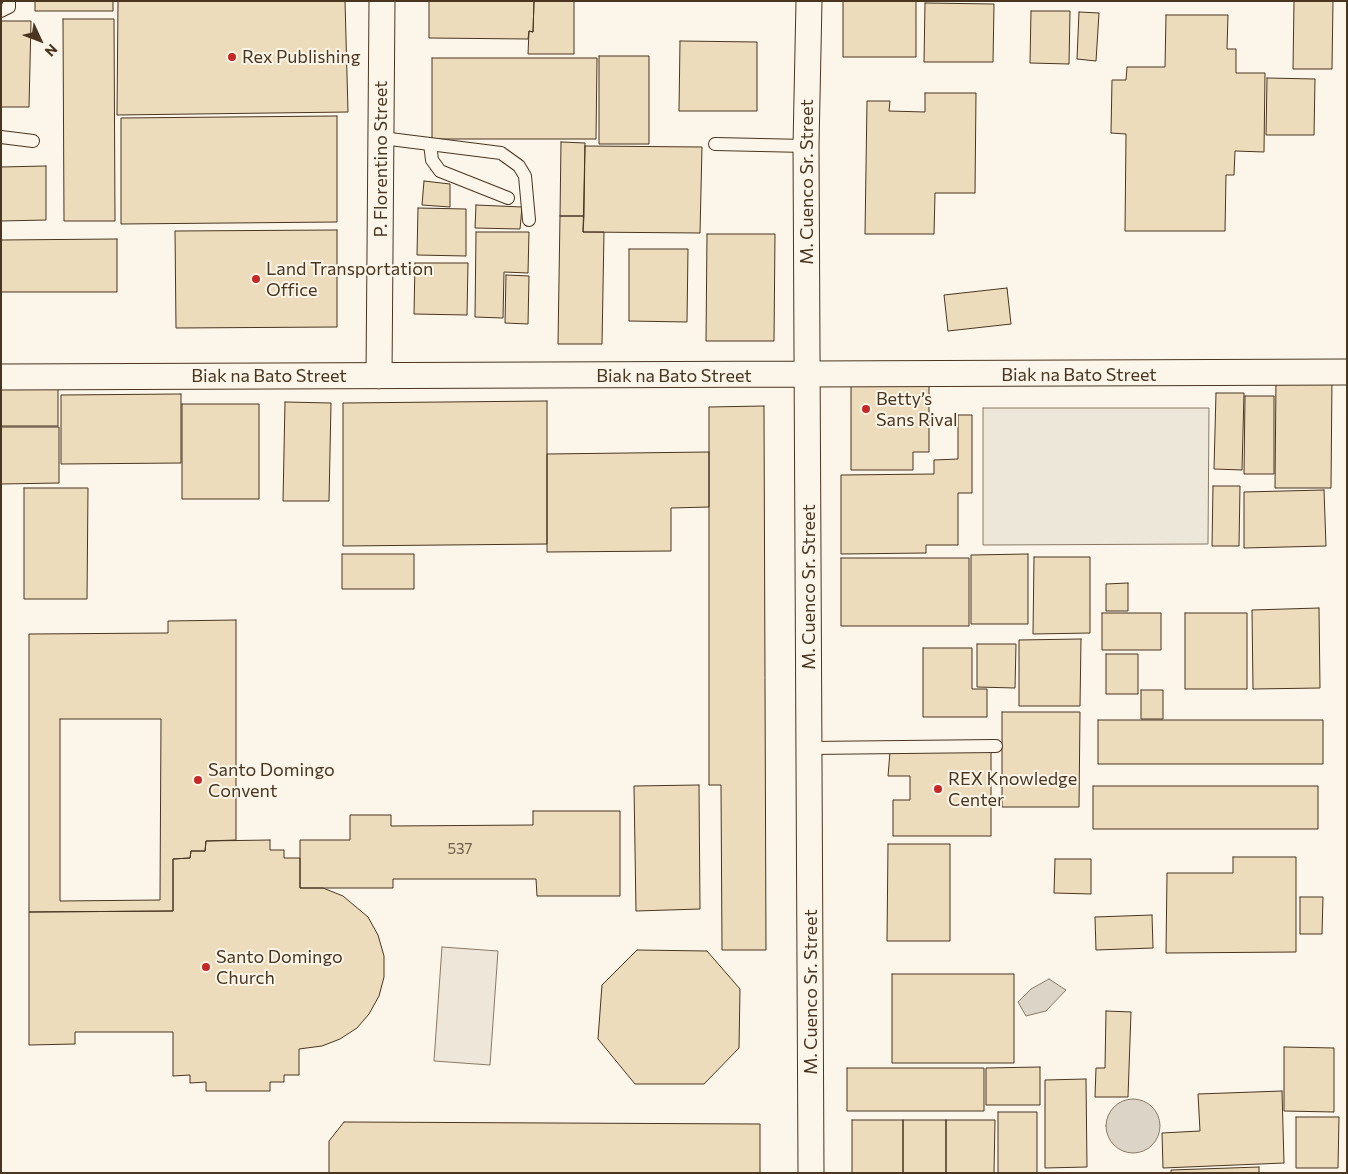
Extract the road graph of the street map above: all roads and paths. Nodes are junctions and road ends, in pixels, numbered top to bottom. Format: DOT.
graph roads {
  1 [pos="9,1"];
  2 [pos="382,1"];
  3 [pos="809,1"];
  4 [pos="1,11"];
  5 [pos="1,136"];
  6 [pos="382,138"];
  7 [pos="33,141"];
  8 [pos="430,144"];
  9 [pos="715,144"];
  10 [pos="806,146"];
  11 [pos="508,198"];
  12 [pos="528,220"];
  13 [pos="1347,372"];
  14 [pos="379,376"];
  15 [pos="808,376"];
  16 [pos="1,378"];
  17 [pos="996,746"];
  18 [pos="810,748"];
  19 [pos="812,1173"];
  1 -- 4 [label="lane"];
  2 -- 6 [label="street, P. Florentino Street"];
  3 -- 10 [label="street, M. Cuenco Sr. Street"];
  5 -- 7 [label="lane"];
  6 -- 8 [label="lane"];
  6 -- 14 [label="street, P. Florentino Street"];
  8 -- 11 [label="lane"];
  8 -- 12 [label="lane"];
  9 -- 10 [label="lane"];
  10 -- 15 [label="street, M. Cuenco Sr. Street"];
  13 -- 15 [label="street, Biak na Bato Street"];
  14 -- 15 [label="street, Biak na Bato Street"];
  14 -- 16 [label="street, Biak na Bato Street"];
  15 -- 18 [label="street, M. Cuenco Sr. Street"];
  17 -- 18 [label="lane"];
  18 -- 19 [label="street, M. Cuenco Sr. Street"];
}
